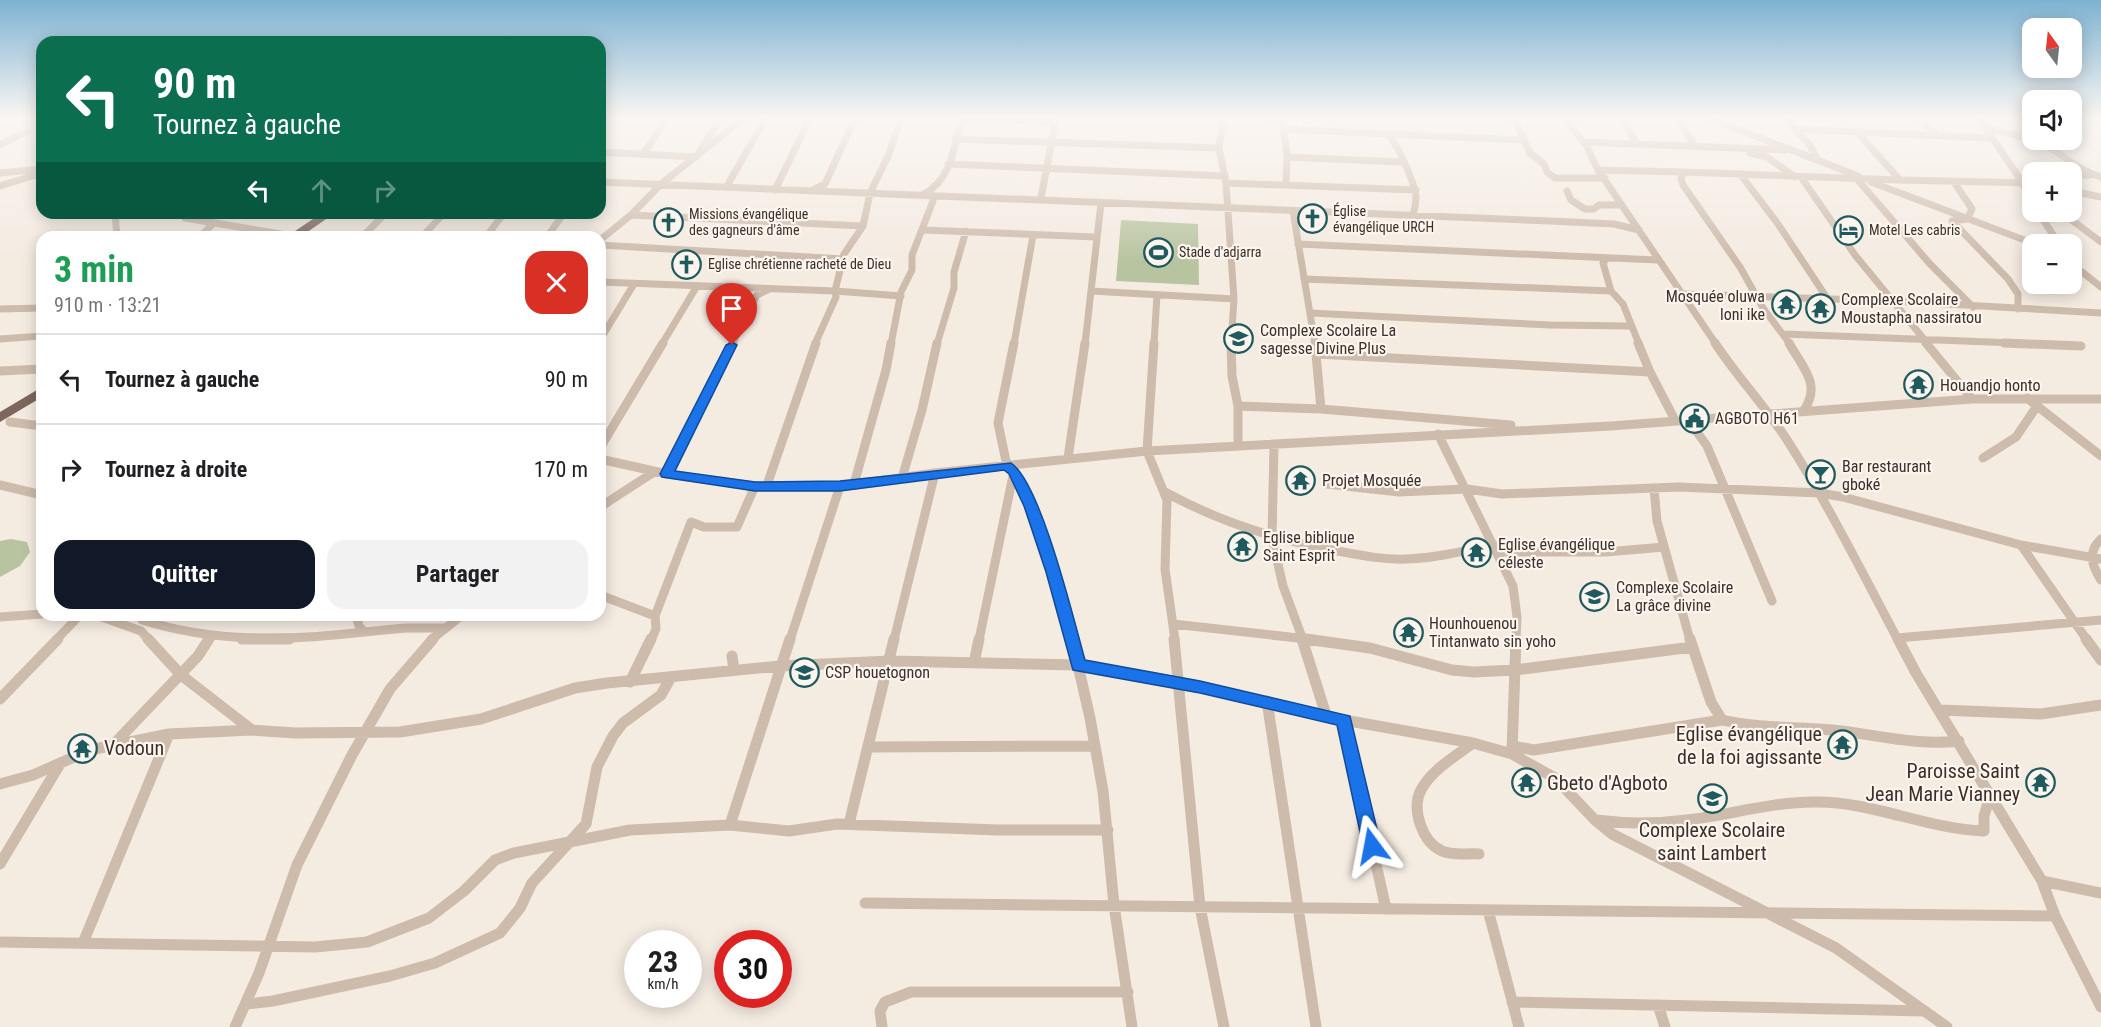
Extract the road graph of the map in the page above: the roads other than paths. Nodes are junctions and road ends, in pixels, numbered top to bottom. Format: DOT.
graph roads {
  1 [pos="685,166"];
  2 [pos="739,166"];
  3 [pos="787,166"];
  4 [pos="833,166"];
  5 [pos="883,166"];
  6 [pos="947,166"];
  7 [pos="979,166"];
  8 [pos="1047,166"];
  9 [pos="1223,166"];
  10 [pos="1287,166"];
  11 [pos="1404,166"];
  12 [pos="1545,166"];
  13 [pos="1596,166"];
  14 [pos="1781,166"];
  15 [pos="1832,166"];
  16 [pos="1887,166"];
  17 [pos="2010,166"];
  18 [pos="2074,166"];
  19 [pos="1046,170"];
  20 [pos="1598,170"];
  21 [pos="36,171"];
  22 [pos="1683,172"];
  23 [pos="0,173"];
  24 [pos="36,173"];
  25 [pos="1740,174"];
  26 [pos="2082,175"];
  27 [pos="2092,175"];
  28 [pos="1798,177"];
  29 [pos="2101,177"];
  30 [pos="1605,178"];
  31 [pos="1226,179"];
  32 [pos="1861,179"];
  33 [pos="1900,180"];
  34 [pos="606,182"];
  35 [pos="1954,182"];
  36 [pos="1286,183"];
  37 [pos="662,184"];
  38 [pos="2006,184"];
  39 [pos="2022,184"];
  40 [pos="2022,185"];
  41 [pos="0,186"];
  42 [pos="727,186"];
  43 [pos="775,190"];
  44 [pos="1416,190"];
  45 [pos="810,191"];
  46 [pos="1567,191"];
  47 [pos="870,193"];
  48 [pos="2022,193"];
  49 [pos="2082,193"];
  50 [pos="933,196"];
  51 [pos="2101,197"];
  52 [pos="1041,198"];
  53 [pos="1101,203"];
  54 [pos="1622,206"];
  55 [pos="1227,208"];
  56 [pos="1293,211"];
  57 [pos="631,215"];
  58 [pos="1413,215"];
  59 [pos="184,219"];
  60 [pos="311,219"];
  61 [pos="319,219"];
  62 [pos="380,219"];
  63 [pos="438,219"];
  64 [pos="1631,219"];
  65 [pos="1967,219"];
  66 [pos="2074,222"];
  67 [pos="213,224"];
  68 [pos="1614,224"];
  69 [pos="862,226"];
  70 [pos="923,230"];
  71 [pos="1639,230"];
  72 [pos="205,231"];
  73 [pos="256,231"];
  74 [pos="294,231"];
  75 [pos="296,231"];
  76 [pos="368,231"];
  77 [pos="428,231"];
  78 [pos="966,231"];
  79 [pos="606,235"];
  80 [pos="1033,235"];
  81 [pos="1096,237"];
  82 [pos="2022,239"];
  83 [pos="2101,242"];
  84 [pos="1298,244"];
  85 [pos="606,245"];
  86 [pos="1608,258"];
  87 [pos="843,259"];
  88 [pos="1658,260"];
  89 [pos="2082,271"];
  90 [pos="2088,275"];
  91 [pos="2101,276"];
  92 [pos="1304,279"];
  93 [pos="606,282"];
  94 [pos="634,284"];
  95 [pos="697,286"];
  96 [pos="2101,287"];
  97 [pos="756,291"];
  98 [pos="835,291"];
  99 [pos="1091,291"];
  100 [pos="1611,291"];
  101 [pos="901,294"];
  102 [pos="1684,294"];
  103 [pos="1157,295"];
  104 [pos="1757,297"];
  105 [pos="1234,299"];
  106 [pos="1829,300"];
  107 [pos="1894,301"];
  108 [pos="1973,307"];
  109 [pos="36,308"];
  110 [pos="0,309"];
  111 [pos="2018,309"];
  112 [pos="1310,313"];
  113 [pos="2101,313"];
  114 [pos="1630,326"];
  115 [pos="606,330"];
  116 [pos="1784,334"];
  117 [pos="36,336"];
  118 [pos="0,339"];
  119 [pos="1925,341"];
  120 [pos="2081,346"];
  121 [pos="1317,354"];
  122 [pos="36,369"];
  123 [pos="0,371"];
  124 [pos="1650,372"];
  125 [pos="36,396"];
  126 [pos="2027,398"];
  127 [pos="1972,399"];
  128 [pos="2101,399"];
  129 [pos="36,405"];
  130 [pos="1238,406"];
  131 [pos="2037,406"];
  132 [pos="1322,409"];
  133 [pos="1804,410"];
  134 [pos="1767,412"];
  135 [pos="1687,418"];
  136 [pos="1675,420"];
  137 [pos="3,423"];
  138 [pos="36,426"];
  139 [pos="1543,428"];
  140 [pos="1438,434"];
  141 [pos="606,438"];
  142 [pos="1274,445"];
  143 [pos="1238,446"];
  144 [pos="1147,451"];
  145 [pos="2101,456"];
  146 [pos="1068,458"];
  147 [pos="1983,459"];
  148 [pos="606,460"];
  149 [pos="1010,468"];
  150 [pos="654,472"];
  151 [pos="935,473"];
  152 [pos="667,474"];
  153 [pos="902,477"];
  154 [pos="854,484"];
  155 [pos="1327,484"];
  156 [pos="0,485"];
  157 [pos="767,485"];
  158 [pos="755,486"];
  159 [pos="840,486"];
  160 [pos="1654,488"];
  161 [pos="1467,489"];
  162 [pos="1726,489"];
  163 [pos="1165,492"];
  164 [pos="1820,493"];
  165 [pos="36,494"];
  166 [pos="606,503"];
  167 [pos="1272,538"];
  168 [pos="2101,539"];
  169 [pos="2021,545"];
  170 [pos="1664,547"];
  171 [pos="1495,548"];
  172 [pos="2090,557"];
  173 [pos="2101,559"];
  174 [pos="2101,580"];
  175 [pos="606,597"];
  176 [pos="1772,601"];
  177 [pos="36,614"];
  178 [pos="655,616"];
  179 [pos="0,617"];
  180 [pos="2101,620"];
  181 [pos="74,621"];
  182 [pos="358,621"];
  183 [pos="455,621"];
  184 [pos="143,622"];
  185 [pos="2074,623"];
  186 [pos="1173,624"];
  187 [pos="446,628"];
  188 [pos="364,632"];
  189 [pos="211,635"];
  190 [pos="1302,638"];
  191 [pos="1897,638"];
  192 [pos="1692,647"];
  193 [pos="732,656"];
  194 [pos="2101,660"];
  195 [pos="890,661"];
  196 [pos="974,663"];
  197 [pos="1079,665"];
  198 [pos="780,666"];
  199 [pos="734,670"];
  200 [pos="1515,670"];
  201 [pos="181,675"];
  202 [pos="672,677"];
  203 [pos="630,682"];
  204 [pos="1177,682"];
  205 [pos="0,699"];
  206 [pos="1267,701"];
  207 [pos="2101,705"];
  208 [pos="1941,710"];
  209 [pos="1326,715"];
  210 [pos="1344,720"];
  211 [pos="1722,720"];
  212 [pos="252,730"];
  213 [pos="169,734"];
  214 [pos="361,734"];
  215 [pos="1959,741"];
  216 [pos="1473,743"];
  217 [pos="113,745"];
  218 [pos="1095,746"];
  219 [pos="868,747"];
  220 [pos="1512,750"];
  221 [pos="62,762"];
  222 [pos="0,784"];
  223 [pos="1991,793"];
  224 [pos="1594,820"];
  225 [pos="849,824"];
  226 [pos="730,825"];
  227 [pos="1108,830"];
  228 [pos="568,842"];
  229 [pos="1479,854"];
  230 [pos="0,864"];
  231 [pos="2042,881"];
  232 [pos="2101,893"];
  233 [pos="865,903"];
  234 [pos="1114,906"];
  235 [pos="1200,907"];
  236 [pos="1298,908"];
  237 [pos="1386,909"];
  238 [pos="1488,910"];
  239 [pos="1764,913"];
  240 [pos="2055,916"];
  241 [pos="0,942"];
  242 [pos="83,943"];
  243 [pos="271,946"];
  244 [pos="1128,992"];
  245 [pos="1512,1002"];
  246 [pos="247,1004"];
  247 [pos="1658,1005"];
  248 [pos="2101,1007"];
  249 [pos="1925,1011"];
  250 [pos="234,1027"];
  251 [pos="882,1027"];
  252 [pos="1132,1027"];
  253 [pos="1224,1027"];
  254 [pos="1316,1027"];
  255 [pos="1519,1027"];
  256 [pos="1665,1027"];
  257 [pos="1947,1027"];
  1 -- 37 [label="street"];
  2 -- 42 [label="street"];
  3 -- 43 [label="street"];
  4 -- 45 [label="street"];
  5 -- 47 [label="street"];
  6 -- 50 [label="street"];
  7 -- 19 [label="street"];
  8 -- 19 [label="street"];
  9 -- 31 [label="street"];
  10 -- 36 [label="street"];
  11 -- 44 [label="street"];
  12 -- 30 [label="street"];
  13 -- 20 [label="street"];
  14 -- 28 [label="street"];
  15 -- 32 [label="street"];
  16 -- 33 [label="street"];
  17 -- 39 [label="street"];
  18 -- 27 [label="street"];
  19 -- 31 [label="street"];
  19 -- 52 [label="street"];
  20 -- 22 [label="street"];
  20 -- 30 [label="street"];
  21 -- 23 [label="street"];
  22 -- 25 [label="street"];
  22 -- 104 [label="street"];
  24 -- 41 [label="street"];
  25 -- 28 [label="street"];
  25 -- 106 [label="street"];
  26 -- 27 [label="street"];
  27 -- 29 [label="street"];
  28 -- 32 [label="street"];
  28 -- 107 [label="street"];
  30 -- 54 [label="street"];
  31 -- 36 [label="street"];
  31 -- 55 [label="street"];
  32 -- 33 [label="street"];
  32 -- 65 [label="street"];
  32 -- 108 [label="street"];
  33 -- 35 [label="street"];
  34 -- 37 [label="street"];
  35 -- 38 [label="street"];
  35 -- 65 [label="street"];
  36 -- 44 [label="street"];
  37 -- 42 [label="street"];
  37 -- 57 [label="street"];
  38 -- 40 [label="street"];
  38 -- 48 [label="street"];
  42 -- 43 [label="street"];
  43 -- 45 [label="street"];
  44 -- 58 [label="street"];
  45 -- 47 [label="street"];
  46 -- 54 [label="street"];
  47 -- 50 [label="street"];
  47 -- 69 [label="street"];
  49 -- 51 [label="street"];
  50 -- 52 [label="street"];
  50 -- 70 [label="street"];
  52 -- 53 [label="street"];
  53 -- 55 [label="street"];
  53 -- 81 [label="street"];
  54 -- 64 [label="street"];
  55 -- 56 [label="street"];
  55 -- 105 [label="street"];
  56 -- 58 [label="street"];
  56 -- 84 [label="street"];
  57 -- 69 [label="street"];
  57 -- 79 [label="street"];
  58 -- 68 [label="street"];
  59 -- 67 [label="street"];
  60 -- 74 [label="main road"];
  61 -- 75 [label="main road"];
  62 -- 76 [label="street"];
  63 -- 77 [label="street"];
  64 -- 68 [label="street"];
  64 -- 71 [label="street"];
  65 -- 82 [label="street"];
  65 -- 111 [label="street"];
  66 -- 83 [label="street"];
  67 -- 72 [label="street"];
  67 -- 73 [label="street"];
  68 -- 71 [label="street"];
  69 -- 87 [label="street"];
  70 -- 78 [label="street"];
  70 -- 101 [label="street"];
  71 -- 88 [label="street"];
  78 -- 80 [label="street"];
  78 -- 153 [label="street"];
  80 -- 81 [label="street"];
  80 -- 149 [label="street"];
  81 -- 99 [label="street"];
  84 -- 86 [label="street"];
  84 -- 92 [label="street"];
  85 -- 87 [label="street"];
  86 -- 88 [label="street"];
  86 -- 100 [label="street"];
  87 -- 98 [label="street"];
  88 -- 102 [label="street"];
  89 -- 90 [label="street"];
  90 -- 91 [label="street"];
  90 -- 96 [label="street"];
  92 -- 100 [label="street"];
  92 -- 112 [label="street"];
  93 -- 94 [label="street"];
  94 -- 95 [label="street"];
  94 -- 115 [label="street"];
  95 -- 97 [label="street"];
  95 -- 141 [label="street"];
  97 -- 98 [label="street"];
  97 -- 152 [label="street"];
  98 -- 101 [label="street"];
  98 -- 157 [label="street"];
  99 -- 103 [label="street"];
  99 -- 146 [label="street"];
  100 -- 114 [label="street"];
  101 -- 154 [label="street"];
  102 -- 104 [label="street"];
  102 -- 134 [label="street"];
  103 -- 105 [label="street"];
  103 -- 144 [label="street"];
  104 -- 106 [label="street"];
  104 -- 116 [label="street"];
  105 -- 130 [label="street"];
  106 -- 107 [label="street"];
  107 -- 108 [label="street"];
  107 -- 119 [label="street"];
  108 -- 111 [label="street"];
  109 -- 110 [label="street"];
  111 -- 113 [label="street"];
  112 -- 114 [label="street"];
  112 -- 121 [label="street"];
  114 -- 124 [label="street"];
  116 -- 119 [label="street"];
  116 -- 133 [label="street"];
  117 -- 118 [label="street"];
  119 -- 120 [label="street"];
  119 -- 127 [label="street"];
  121 -- 124 [label="street"];
  121 -- 132 [label="street"];
  122 -- 123 [label="street"];
  124 -- 136 [label="street"];
  125 -- 137 [label="main road"];
  126 -- 127 [label="street"];
  126 -- 128 [label="street"];
  126 -- 131 [label="street"];
  127 -- 133 [label="street"];
  129 -- 137 [label="main road"];
  130 -- 132 [label="street"];
  130 -- 143 [label="street"];
  131 -- 145 [label="street"];
  131 -- 147 [label="street"];
  132 -- 139 [label="street"];
  133 -- 134 [label="street"];
  134 -- 135 [label="street"];
  134 -- 164 [label="street"];
  135 -- 136 [label="street"];
  135 -- 162 [label="street"];
  136 -- 139 [label="street"];
  137 -- 138 [label="street"];
  139 -- 140 [label="street"];
  140 -- 142 [label="street"];
  140 -- 161 [label="street"];
  142 -- 143 [label="street"];
  142 -- 167 [label="street"];
  143 -- 144 [label="street"];
  144 -- 146 [label="street"];
  144 -- 163 [label="street"];
  146 -- 149 [label="street"];
  148 -- 150 [label="street"];
  149 -- 151 [label="street"];
  149 -- 196 [label="street"];
  149 -- 197 [label="street"];
  150 -- 152 [label="street"];
  150 -- 166 [label="street"];
  151 -- 153 [label="street"];
  151 -- 195 [label="street"];
  152 -- 158 [label="street"];
  153 -- 154 [label="street"];
  154 -- 159 [label="street"];
  155 -- 161 [label="street"];
  156 -- 165 [label="street"];
  157 -- 158 [label="street"];
  157 -- 159 [label="street"];
  158 -- 178 [label="street"];
  159 -- 198 [label="street"];
  160 -- 161 [label="street"];
  160 -- 162 [label="street"];
  160 -- 170 [label="street"];
  161 -- 171 [label="street"];
  162 -- 164 [label="street"];
  162 -- 176 [label="street"];
  163 -- 167 [label="street"];
  163 -- 186 [label="street"];
  164 -- 169 [label="street"];
  164 -- 191 [label="street"];
  167 -- 171 [label="street"];
  167 -- 190 [label="street"];
  168 -- 172 [label="street"];
  169 -- 172 [label="street"];
  169 -- 185 [label="street"];
  170 -- 171 [label="street"];
  170 -- 192 [label="street"];
  171 -- 200 [label="street"];
  172 -- 173 [label="street"];
  172 -- 174 [label="street"];
  175 -- 178 [label="street"];
  177 -- 179 [label="street"];
  178 -- 203 [label="street"];
  180 -- 185 [label="street"];
  181 -- 205 [label="street"];
  182 -- 188 [label="street"];
  183 -- 187 [label="street"];
  184 -- 189 [label="street"];
  184 -- 201 [label="street"];
  185 -- 191 [label="street"];
  185 -- 194 [label="street"];
  186 -- 190 [label="street"];
  186 -- 204 [label="street"];
  187 -- 188 [label="street"];
  187 -- 214 [label="street"];
  188 -- 189 [label="street"];
  189 -- 201 [label="street"];
  190 -- 200 [label="street"];
  190 -- 209 [label="street"];
  191 -- 208 [label="street"];
  192 -- 200 [label="street"];
  192 -- 211 [label="street"];
  193 -- 199 [label="street"];
  195 -- 196 [label="street"];
  195 -- 198 [label="street"];
  195 -- 219 [label="street"];
  196 -- 197 [label="street"];
  197 -- 204 [label="street"];
  197 -- 218 [label="street"];
  198 -- 199 [label="street"];
  198 -- 226 [label="street"];
  199 -- 202 [label="street"];
  200 -- 220 [label="street"];
  201 -- 212 [label="street"];
  201 -- 217 [label="street"];
  202 -- 203 [label="street"];
  202 -- 228 [label="street"];
  203 -- 214 [label="street"];
  204 -- 206 [label="street"];
  204 -- 235 [label="street"];
  206 -- 209 [label="street"];
  206 -- 236 [label="street"];
  207 -- 208 [label="street"];
  208 -- 215 [label="street"];
  209 -- 210 [label="street"];
  210 -- 216 [label="street"];
  210 -- 237 [label="street"];
  211 -- 215 [label="street"];
  211 -- 220 [label="street"];
  212 -- 213 [label="street"];
  212 -- 214 [label="street"];
  213 -- 217 [label="street"];
  213 -- 242 [label="street"];
  214 -- 243 [label="street"];
  215 -- 223 [label="street"];
  216 -- 220 [label="street"];
  216 -- 229 [label="street"];
  217 -- 221 [label="street"];
  218 -- 219 [label="street"];
  218 -- 227 [label="street"];
  219 -- 225 [label="street"];
  220 -- 224 [label="street"];
  221 -- 222 [label="street"];
  221 -- 230 [label="street"];
  223 -- 224 [label="street"];
  223 -- 231 [label="street"];
  224 -- 239 [label="street"];
  225 -- 226 [label="street"];
  225 -- 227 [label="street"];
  226 -- 228 [label="street"];
  227 -- 234 [label="street"];
  228 -- 243 [label="street"];
  228 -- 246 [label="street"];
  231 -- 232 [label="street"];
  231 -- 240 [label="street"];
  233 -- 234 [label="street"];
  234 -- 235 [label="street"];
  234 -- 244 [label="street"];
  235 -- 236 [label="street"];
  235 -- 253 [label="street"];
  236 -- 237 [label="street"];
  236 -- 254 [label="street"];
  237 -- 238 [label="street"];
  238 -- 239 [label="street"];
  238 -- 245 [label="street"];
  239 -- 240 [label="street"];
  239 -- 249 [label="street"];
  240 -- 248 [label="street"];
  241 -- 242 [label="street"];
  242 -- 243 [label="street"];
  243 -- 246 [label="street"];
  244 -- 251 [label="street"];
  244 -- 252 [label="street"];
  245 -- 247 [label="street"];
  245 -- 255 [label="street"];
  246 -- 250 [label="street"];
  247 -- 249 [label="street"];
  247 -- 256 [label="street"];
  249 -- 257 [label="street"];
}
